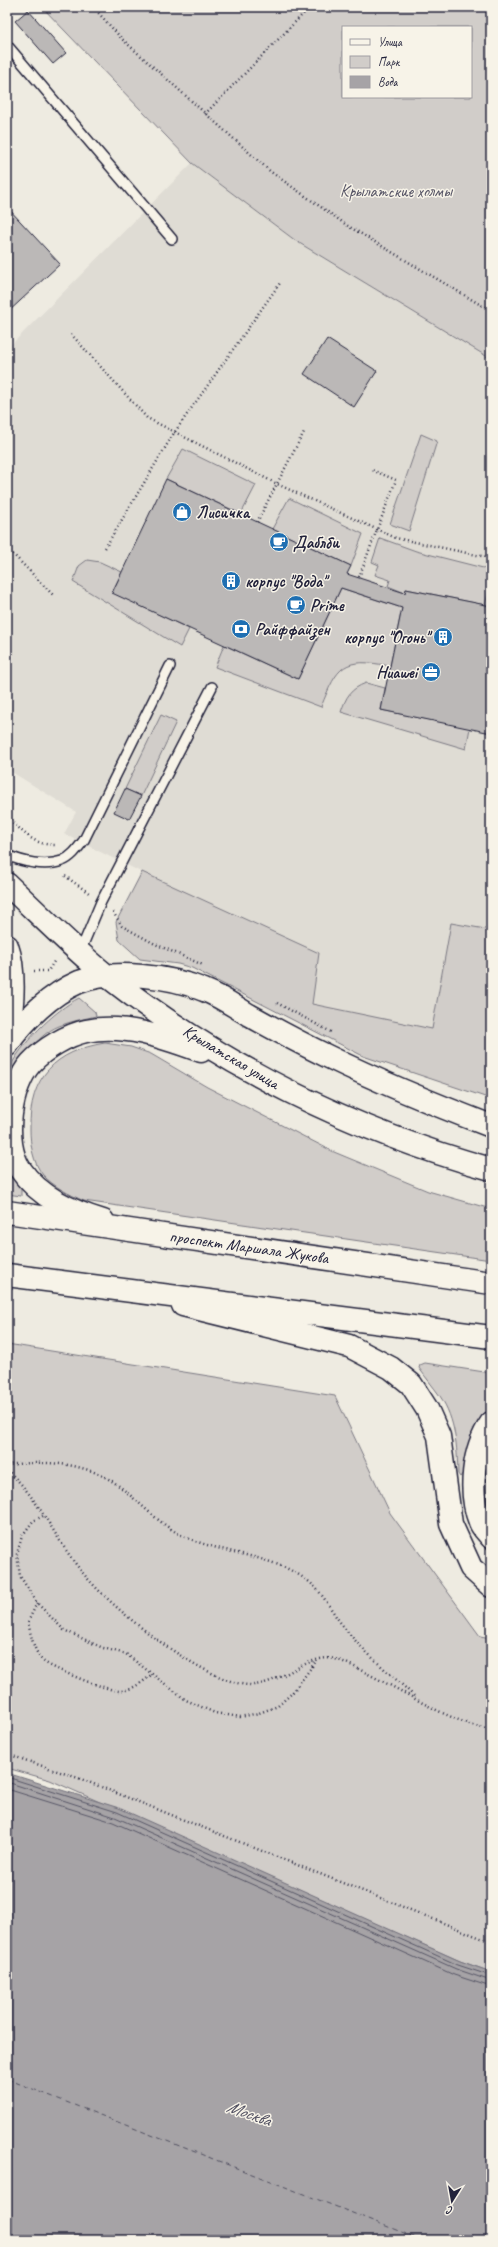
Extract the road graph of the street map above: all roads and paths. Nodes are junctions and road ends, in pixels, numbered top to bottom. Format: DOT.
graph roads {
  1 [pos="93,7"];
  2 [pos="310,7"];
  3 [pos="7,45"];
  4 [pos="205,114"];
  5 [pos="172,239"];
  6 [pos="280,283"];
  7 [pos="491,311"];
  8 [pos="71,334"];
  9 [pos="304,432"];
  10 [pos="174,433"];
  11 [pos="372,470"];
  12 [pos="277,484"];
  13 [pos="257,522"];
  14 [pos="377,529"];
  15 [pos="7,548"];
  16 [pos="105,548"];
  17 [pos="491,558"];
  18 [pos="359,577"];
  19 [pos="53,595"];
  20 [pos="170,666"];
  21 [pos="212,687"];
  22 [pos="7,817"];
  23 [pos="7,855"];
  24 [pos="62,861"];
  25 [pos="7,884"];
  26 [pos="101,902"];
  27 [pos="7,946"];
  28 [pos="80,952"];
  29 [pos="205,966"];
  30 [pos="106,976"];
  31 [pos="276,1003"];
  32 [pos="7,1031"];
  33 [pos="332,1032"];
  34 [pos="7,1045"];
  35 [pos="231,1061"];
  36 [pos="491,1126"];
  37 [pos="491,1169"];
  38 [pos="7,1212"];
  39 [pos="129,1229"];
  40 [pos="7,1275"];
  41 [pos="491,1283"];
  42 [pos="133,1293"];
  43 [pos="491,1337"];
  44 [pos="491,1423"];
  45 [pos="7,1465"];
  46 [pos="7,1470"];
  47 [pos="43,1516"];
  48 [pos="491,1537"];
  49 [pos="491,1586"];
  50 [pos="37,1603"];
  51 [pos="318,1659"];
  52 [pos="151,1675"];
  53 [pos="416,1698"];
  54 [pos="491,1730"];
  55 [pos="7,1754"];
  56 [pos="491,1942"];
  1 -- 4 [label="path"];
  2 -- 4 [label="path"];
  3 -- 5 [label="lane"];
  4 -- 7 [label="path"];
  6 -- 10 [label="path"];
  8 -- 10 [label="path"];
  9 -- 12 [label="path"];
  10 -- 12 [label="path"];
  10 -- 16 [label="path"];
  11 -- 14 [label="path"];
  12 -- 13 [label="path"];
  12 -- 14 [label="path"];
  14 -- 17 [label="path"];
  14 -- 18 [label="path"];
  15 -- 19 [label="path"];
  20 -- 24 [label="lane"];
  21 -- 26 [label="lane"];
  22 -- 24 [label="path"];
  23 -- 24 [label="lane"];
  24 -- 26 [label="path"];
  25 -- 28 [label="main road, Крылатская улица"];
  26 -- 28 [label="lane"];
  26 -- 29 [label="path"];
  27 -- 32 [label="main road"];
  28 -- 30 [label="main road, Крылатская улица"];
  30 -- 34 [label="main road"];
  30 -- 35 [label="main road, Крылатская улица"];
  30 -- 36 [label="main road"];
  31 -- 33 [label="path"];
  35 -- 37 [label="main road, Крылатская улица"];
  35 -- 39 [label="main road"];
  38 -- 39 [label="main road, проспект Маршала Жукова"];
  39 -- 41 [label="main road, проспект Маршала Жукова"];
  40 -- 42 [label="main road"];
  42 -- 43 [label="main road"];
  42 -- 49 [label="main road"];
  44 -- 48 [label="main road"];
  45 -- 53 [label="path"];
  46 -- 47 [label="path"];
  47 -- 50 [label="path"];
  47 -- 51 [label="path"];
  50 -- 52 [label="path"];
  50 -- 52 [label="path"];
  51 -- 52 [label="path"];
  51 -- 53 [label="path"];
  53 -- 54 [label="path"];
  55 -- 56 [label="path"];
}
